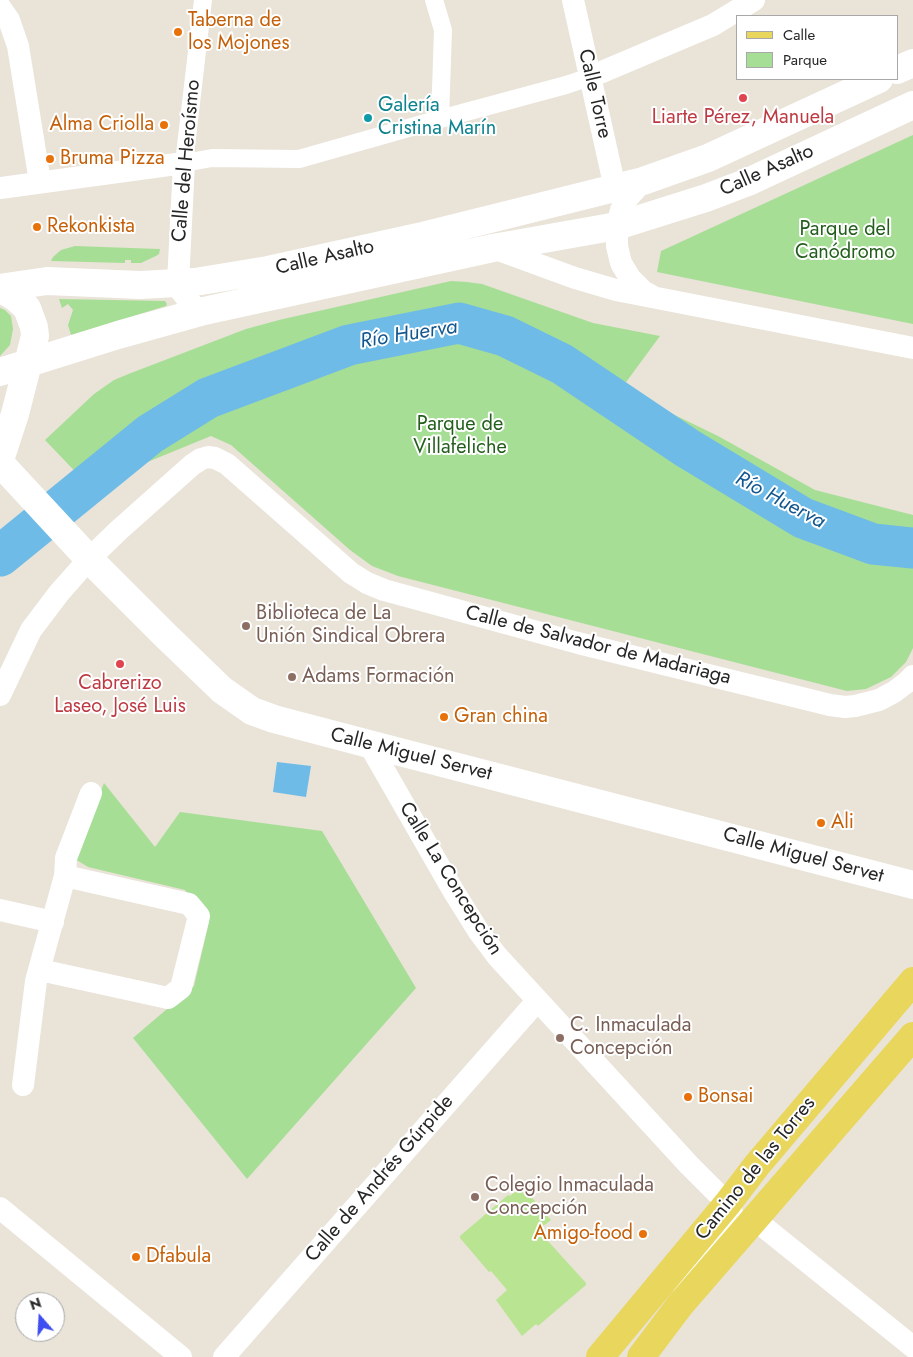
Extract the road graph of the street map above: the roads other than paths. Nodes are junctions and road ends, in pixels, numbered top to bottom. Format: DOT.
graph roads {
  1 [pos="203,0"];
  2 [pos="434,0"];
  3 [pos="573,0"];
  4 [pos="754,0"];
  5 [pos="0,7"];
  6 [pos="913,63"];
  7 [pos="898,70"];
  8 [pos="590,77"];
  9 [pos="877,80"];
  10 [pos="913,105"];
  11 [pos="440,119"];
  12 [pos="184,163"];
  13 [pos="643,181"];
  14 [pos="40,182"];
  15 [pos="0,188"];
  16 [pos="616,188"];
  17 [pos="617,226"];
  18 [pos="493,248"];
  19 [pos="178,283"];
  20 [pos="0,288"];
  21 [pos="657,298"];
  22 [pos="204,311"];
  23 [pos="913,348"];
  24 [pos="29,363"];
  25 [pos="0,372"];
  26 [pos="3,465"];
  27 [pos="85,554"];
  28 [pos="913,676"];
  29 [pos="0,695"];
  30 [pos="369,744"];
  31 [pos="91,793"];
  32 [pos="65,876"];
  33 [pos="913,885"];
  34 [pos="0,910"];
  35 [pos="53,922"];
  36 [pos="40,970"];
  37 [pos="913,981"];
  38 [pos="537,1001"];
  39 [pos="913,1036"];
  40 [pos="23,1086"];
  41 [pos="728,1203"];
  42 [pos="0,1208"];
  43 [pos="754,1219"];
  44 [pos="680,1305"];
  45 [pos="913,1347"];
  46 [pos="606,1355"];
  47 [pos="181,1357"];
  48 [pos="224,1357"];
  49 [pos="641,1357"];
  1 -- 12 [label="street, Calle del Heroísmo"];
  2 -- 11 [label="street"];
  3 -- 8 [label="street, Calle Torre"];
  4 -- 8 [label="street"];
  5 -- 14 [label="street"];
  6 -- 7 [label="main road"];
  8 -- 11 [label="street"];
  8 -- 16 [label="street, Calle Torre"];
  9 -- 13 [label="main road, Calle Asalto"];
  10 -- 17 [label="main road, Calle Asalto"];
  11 -- 12 [label="street"];
  12 -- 14 [label="street"];
  12 -- 19 [label="street, Calle del Heroísmo"];
  13 -- 16 [label="main road, Calle Asalto"];
  13 -- 17 [label="street, Calle Asalto"];
  14 -- 15 [label="street"];
  16 -- 19 [label="main road, Calle Asalto"];
  17 -- 18 [label="main road, Calle Asalto"];
  17 -- 21 [label="street"];
  18 -- 21 [label="street"];
  18 -- 22 [label="main road, Calle Asalto"];
  19 -- 20 [label="main road, Calle Asalto"];
  19 -- 22 [label="street"];
  20 -- 24 [label="main road"];
  21 -- 23 [label="street"];
  22 -- 24 [label="main road, Calle Asalto"];
  24 -- 25 [label="main road, Calle Asalto"];
  24 -- 26 [label="main road"];
  26 -- 27 [label="main road, Calle Miguel Servet"];
  27 -- 28 [label="street, Calle de Salvador de Madariaga"];
  27 -- 29 [label="street, Calle de Salvador de Madariaga"];
  27 -- 30 [label="main road, Calle Miguel Servet"];
  30 -- 33 [label="main road, Calle Miguel Servet"];
  30 -- 38 [label="street, Calle La Concepción"];
  31 -- 32 [label="street"];
  32 -- 35 [label="street"];
  32 -- 36 [label="street"];
  34 -- 35 [label="street"];
  35 -- 36 [label="street"];
  36 -- 40 [label="street"];
  37 -- 41 [label="main road, Camino de las Torres"];
  38 -- 41 [label="street, Calle La Concepción"];
  38 -- 48 [label="street, Calle de Andrés Gúrpide"];
  39 -- 43 [label="main road, Camino de las Torres"];
  41 -- 44 [label="street"];
  41 -- 46 [label="main road, Camino de las Torres"];
  42 -- 47 [label="street"];
  43 -- 44 [label="main road, Camino de las Torres"];
  43 -- 45 [label="street"];
  44 -- 49 [label="main road, Camino de las Torres"];
}
